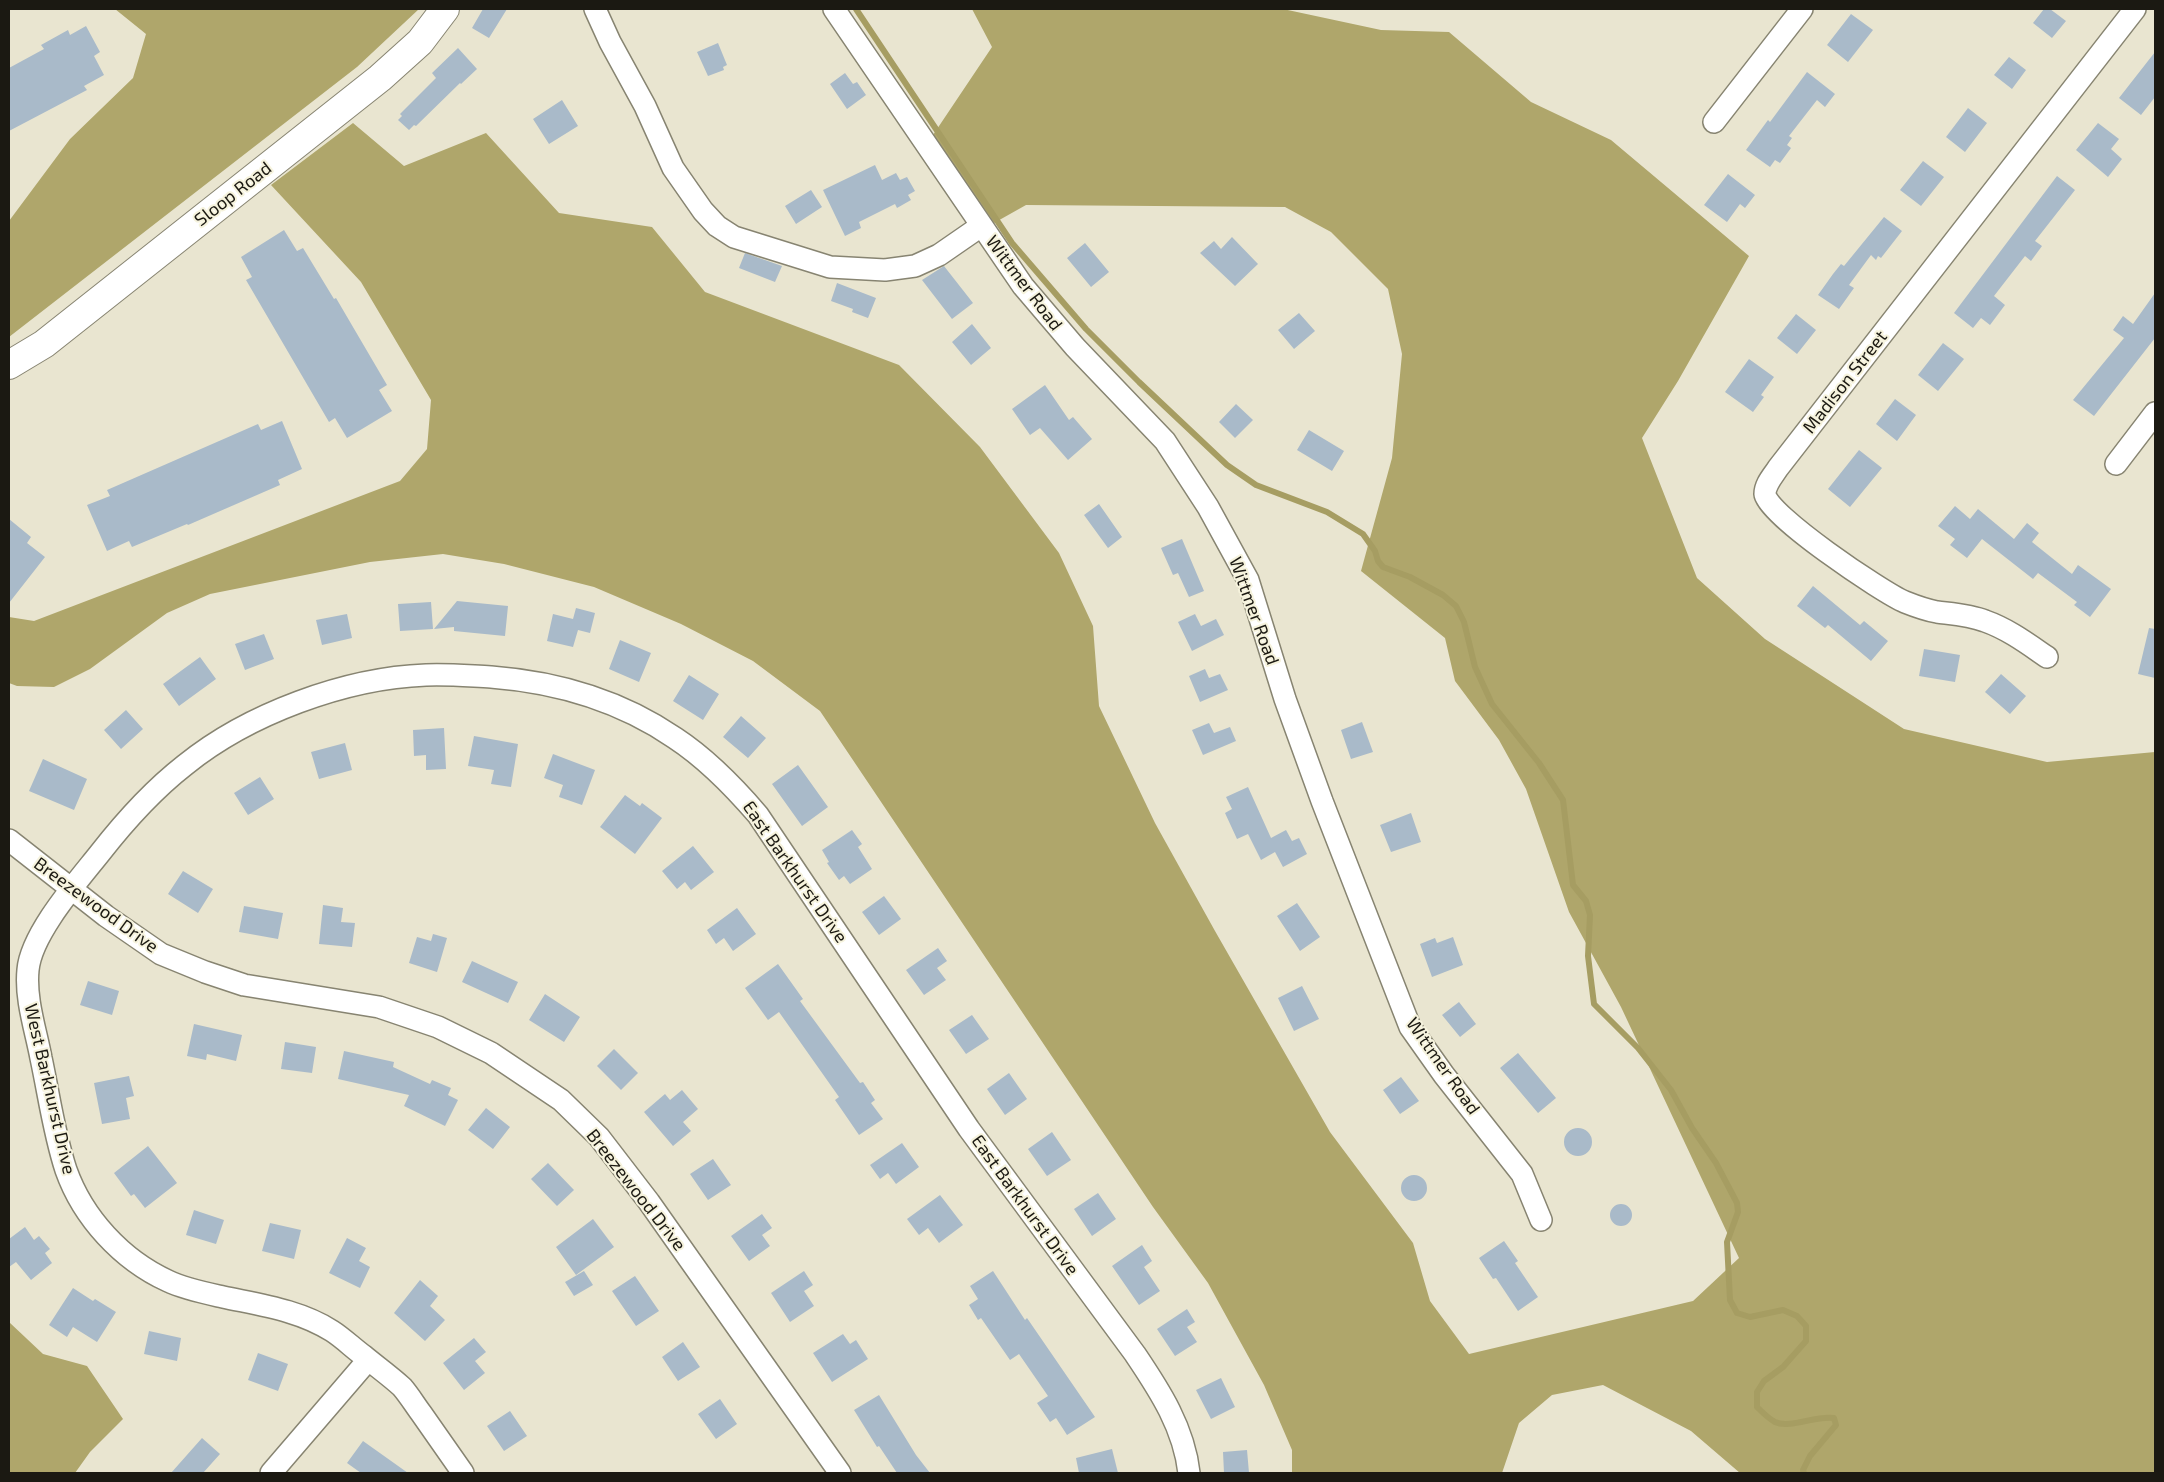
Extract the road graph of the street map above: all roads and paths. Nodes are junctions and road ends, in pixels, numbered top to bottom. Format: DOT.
graph roads {
  1 [pos="445,9"];
  2 [pos="595,9"];
  3 [pos="834,9"];
  4 [pos="1802,9"];
  5 [pos="2135,9"];
  6 [pos="1714,122"];
  7 [pos="981,226"];
  8 [pos="9,365"];
  9 [pos="2155,413"];
  10 [pos="2116,464"];
  11 [pos="2047,658"];
  12 [pos="9,840"];
  13 [pos="72,889"];
  14 [pos="1541,1220"];
  15 [pos="368,1360"];
  16 [pos="271,1473"];
  17 [pos="463,1473"];
  18 [pos="840,1473"];
  19 [pos="1189,1473"];
  1 -- 8 [label="street, Sloop Road"];
  2 -- 7 [label="street"];
  3 -- 7 [label="street, Wittmer Road"];
  4 -- 6 [label="street"];
  5 -- 11 [label="street, Madison Street"];
  7 -- 14 [label="street, Wittmer Road"];
  9 -- 10 [label="street"];
  12 -- 13 [label="street, Breezewood Drive"];
  13 -- 15 [label="street, West Barkhurst Drive"];
  13 -- 18 [label="street, Breezewood Drive"];
  13 -- 19 [label="street, East Barkhurst Drive"];
  15 -- 16 [label="street"];
  15 -- 17 [label="street, West Barkhurst Drive"];
}
